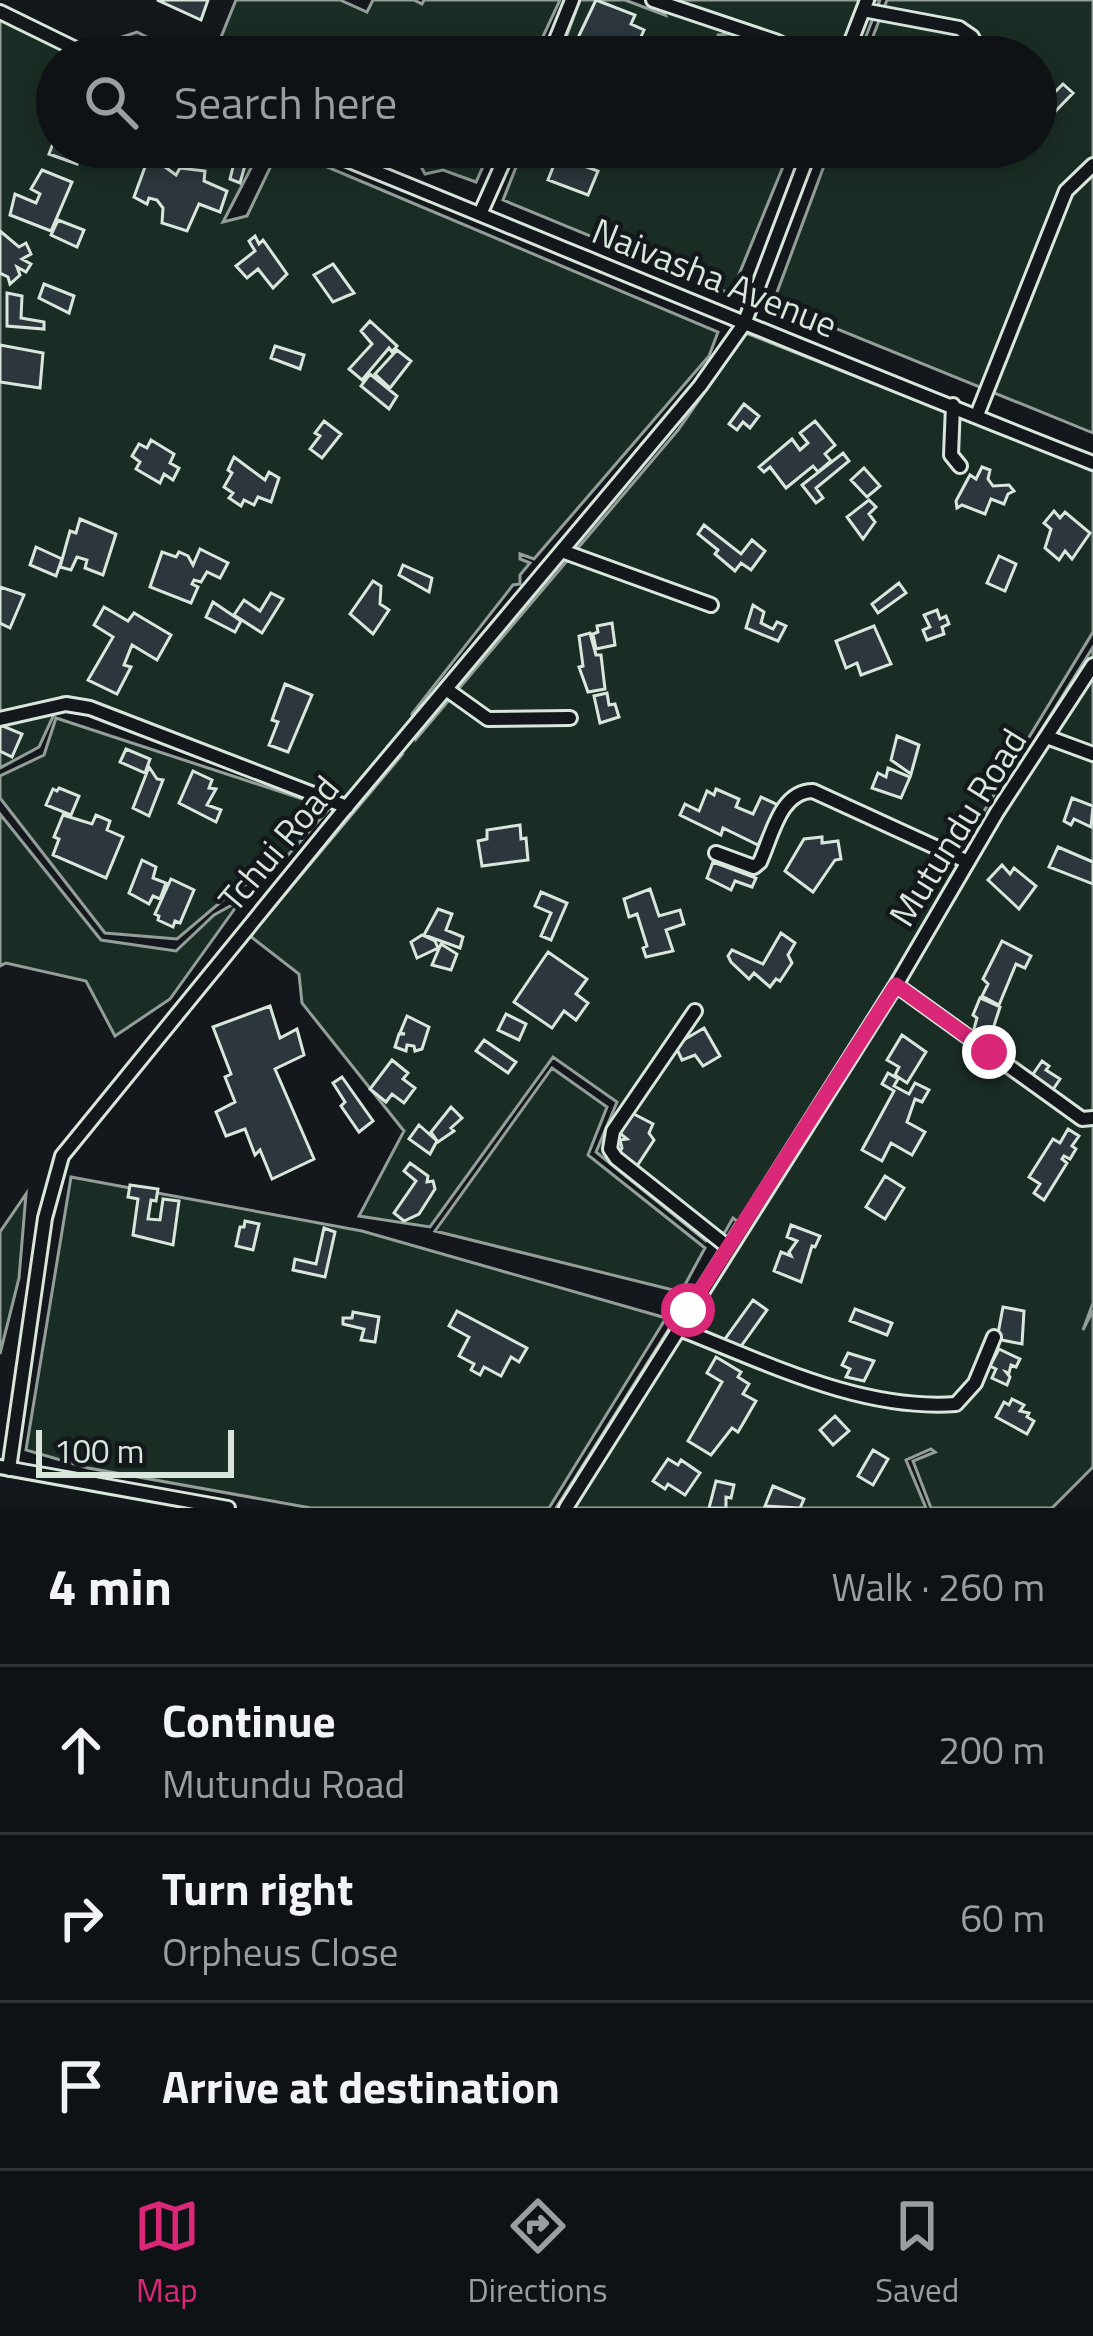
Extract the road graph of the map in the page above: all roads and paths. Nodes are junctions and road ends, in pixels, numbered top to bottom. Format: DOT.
graph roads {
  1 [pos="572,0"];
  2 [pos="652,0"];
  3 [pos="865,5"];
  4 [pos="0,12"];
  5 [pos="49,36"];
  6 [pos="557,36"];
  7 [pos="760,36"];
  8 [pos="853,36"];
  9 [pos="971,36"];
  10 [pos="1093,165"];
  11 [pos="369,168"];
  12 [pos="501,168"];
  13 [pos="803,168"];
  14 [pos="481,212"];
  15 [pos="744,325"];
  16 [pos="953,405"];
  17 [pos="977,415"];
  18 [pos="1093,463"];
  19 [pos="961,466"];
  20 [pos="562,551"];
  21 [pos="711,605"];
  22 [pos="1093,665"];
  23 [pos="446,689"];
  24 [pos="0,718"];
  25 [pos="570,718"];
  26 [pos="1048,737"];
  27 [pos="1093,754"];
  28 [pos="347,807"];
  29 [pos="716,853"];
  30 [pos="968,862"];
  31 [pos="896,985"];
  32 [pos="694,1011"];
  33 [pos="1089,1120"];
  34 [pos="728,1246"];
  35 [pos="677,1328"];
  36 [pos="994,1337"];
  37 [pos="5,1468"];
  38 [pos="228,1508"];
  39 [pos="566,1508"];
  1 -- 6 [label="street"];
  2 -- 7 [label="street"];
  3 -- 8 [label="street"];
  3 -- 9 [label="street"];
  4 -- 5 [label="street"];
  10 -- 17 [label="street"];
  11 -- 14 [label="street, Naivasha Avenue"];
  12 -- 14 [label="street"];
  13 -- 15 [label="street, Tchui Road"];
  14 -- 15 [label="street, Naivasha Avenue"];
  15 -- 16 [label="street, Naivasha Avenue"];
  15 -- 20 [label="street, Tchui Road"];
  16 -- 17 [label="street, Naivasha Avenue"];
  16 -- 19 [label="street"];
  17 -- 18 [label="street, Naivasha Avenue"];
  20 -- 21 [label="street"];
  20 -- 23 [label="street, Tchui Road"];
  22 -- 26 [label="street, Mutundu Road"];
  23 -- 25 [label="street"];
  23 -- 28 [label="street, Tchui Road"];
  24 -- 28 [label="street"];
  26 -- 27 [label="street"];
  26 -- 30 [label="street, Mutundu Road"];
  28 -- 37 [label="street, Tchui Road"];
  29 -- 30 [label="street"];
  30 -- 31 [label="street, Mutundu Road"];
  31 -- 33 [label="street"];
  31 -- 34 [label="street, Mutundu Road"];
  32 -- 34 [label="street"];
  34 -- 35 [label="street, Mutundu Road"];
  35 -- 36 [label="street"];
  35 -- 39 [label="street, Mutundu Road"];
  37 -- 38 [label="street"];
}
